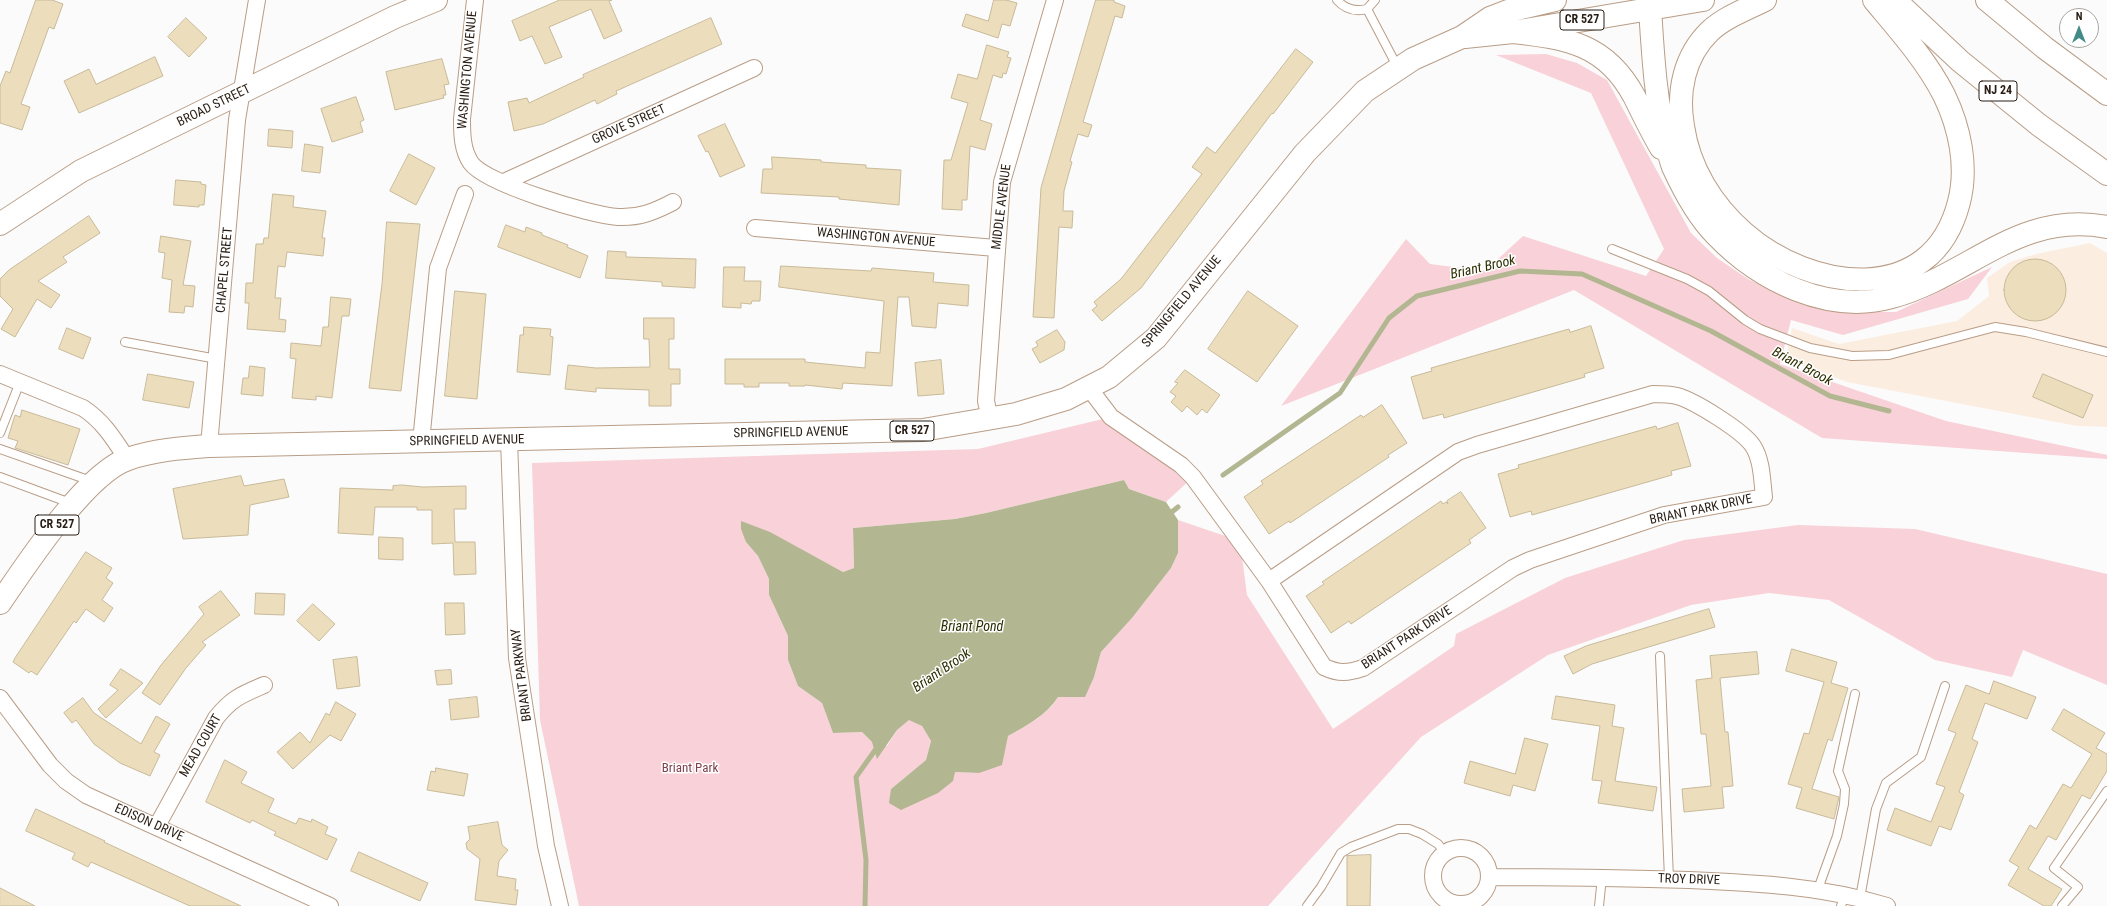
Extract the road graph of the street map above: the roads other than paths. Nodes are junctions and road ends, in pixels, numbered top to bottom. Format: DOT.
graph roads {
  1 [pos="257,0"];
  2 [pos="436,0"];
  3 [pos="475,0"];
  4 [pos="1055,0"];
  5 [pos="1337,0"];
  6 [pos="1375,0"];
  7 [pos="1555,0"];
  8 [pos="1703,0"];
  9 [pos="1765,0"];
  10 [pos="1874,0"];
  11 [pos="1895,0"];
  12 [pos="1987,0"];
  13 [pos="1650,4"];
  14 [pos="1367,9"];
  15 [pos="1513,32"];
  16 [pos="1462,37"];
  17 [pos="754,68"];
  18 [pos="1398,69"];
  19 [pos="241,93"];
  20 [pos="2107,94"];
  21 [pos="1673,166"];
  22 [pos="2107,174"];
  23 [pos="504,182"];
  24 [pos="465,194"];
  25 [pos="673,202"];
  26 [pos="0,224"];
  27 [pos="2107,227"];
  28 [pos="755,228"];
  29 [pos="996,248"];
  30 [pos="1612,249"];
  31 [pos="125,342"];
  32 [pos="2107,352"];
  33 [pos="217,359"];
  34 [pos="0,374"];
  35 [pos="20,382"];
  36 [pos="1089,388"];
  37 [pos="990,419"];
  38 [pos="0,433"];
  39 [pos="509,440"];
  40 [pos="421,442"];
  41 [pos="209,446"];
  42 [pos="0,449"];
  43 [pos="127,459"];
  44 [pos="0,477"];
  45 [pos="94,482"];
  46 [pos="74,504"];
  47 [pos="1269,581"];
  48 [pos="0,603"];
  49 [pos="1660,656"];
  50 [pos="264,684"];
  51 [pos="1945,686"];
  52 [pos="1855,694"];
  53 [pos="0,698"];
  54 [pos="2107,791"];
  55 [pos="157,826"];
  56 [pos="1445,853"];
  57 [pos="1489,877"];
  58 [pos="1602,877"];
  59 [pos="1669,880"];
  60 [pos="1818,889"];
  61 [pos="1860,898"];
  62 [pos="1843,900"];
  63 [pos="1883,905"];
  64 [pos="330,906"];
  65 [pos="560,906"];
  66 [pos="1307,906"];
  67 [pos="1599,906"];
  68 [pos="2062,906"];
  1 -- 19 [label="street, CHAPEL STREET"];
  2 -- 19 [label="main road, BROAD STREET"];
  3 -- 23 [label="street, WASHINGTON AVENUE"];
  4 -- 29 [label="street, MIDDLE AVENUE"];
  5 -- 14 [label="lane"];
  6 -- 14 [label="lane"];
  7 -- 16 [label="main road, SPRINGFIELD AVENUE / CR 527"];
  8 -- 13 [label="main road, SPRINGFIELD AVENUE / CR 527"];
  9 -- 10 [label="main road"];
  11 -- 22 [label="main road, NJ 24"];
  12 -- 20 [label="main road"];
  13 -- 15 [label="main road, SPRINGFIELD AVENUE / CR 527"];
  13 -- 21 [label="main road"];
  14 -- 18 [label="lane"];
  15 -- 16 [label="main road, SPRINGFIELD AVENUE / CR 527"];
  15 -- 21 [label="main road"];
  16 -- 18 [label="main road, SPRINGFIELD AVENUE / CR 527"];
  17 -- 23 [label="street, GROVE STREET"];
  18 -- 36 [label="main road, SPRINGFIELD AVENUE / CR 527"];
  19 -- 26 [label="main road, BROAD STREET"];
  19 -- 33 [label="street, CHAPEL STREET"];
  21 -- 27 [label="main road"];
  23 -- 25 [label="street, WASHINGTON AVENUE"];
  24 -- 40 [label="street"];
  28 -- 29 [label="street, WASHINGTON AVENUE"];
  29 -- 37 [label="street, MIDDLE AVENUE"];
  30 -- 32 [label="lane"];
  31 -- 33 [label="lane"];
  33 -- 41 [label="street, CHAPEL STREET"];
  34 -- 35 [label="street"];
  35 -- 38 [label="lane"];
  35 -- 43 [label="street"];
  36 -- 37 [label="main road, SPRINGFIELD AVENUE / CR 527"];
  36 -- 47 [label="street, BRIANT PARK DRIVE"];
  37 -- 39 [label="main road, SPRINGFIELD AVENUE / CR 527"];
  39 -- 40 [label="main road, SPRINGFIELD AVENUE / CR 527"];
  39 -- 65 [label="street, BRIANT PARKWAY"];
  40 -- 41 [label="main road, SPRINGFIELD AVENUE / CR 527"];
  41 -- 43 [label="main road, SPRINGFIELD AVENUE / CR 527"];
  42 -- 45 [label="lane"];
  43 -- 45 [label="main road, CR 527"];
  44 -- 46 [label="lane"];
  45 -- 46 [label="main road, CR 527"];
  46 -- 48 [label="main road, CR 527"];
  47 -- 47 [label="street, BRIANT PARK DRIVE"];
  49 -- 59 [label="lane"];
  50 -- 55 [label="street, MEAD COURT"];
  51 -- 61 [label="lane"];
  52 -- 60 [label="lane"];
  53 -- 55 [label="street, EDISON DRIVE"];
  54 -- 68 [label="lane"];
  55 -- 64 [label="street, EDISON DRIVE"];
  56 -- 57 [label="street"];
  56 -- 57 [label="street"];
  56 -- 66 [label="lane"];
  57 -- 58 [label="street, TROY DRIVE"];
  58 -- 59 [label="street, TROY DRIVE"];
  58 -- 67 [label="lane"];
  59 -- 60 [label="street, TROY DRIVE"];
  60 -- 62 [label="street, TROY DRIVE"];
  61 -- 62 [label="street, TROY DRIVE"];
  61 -- 63 [label="street, TROY DRIVE"];
}
